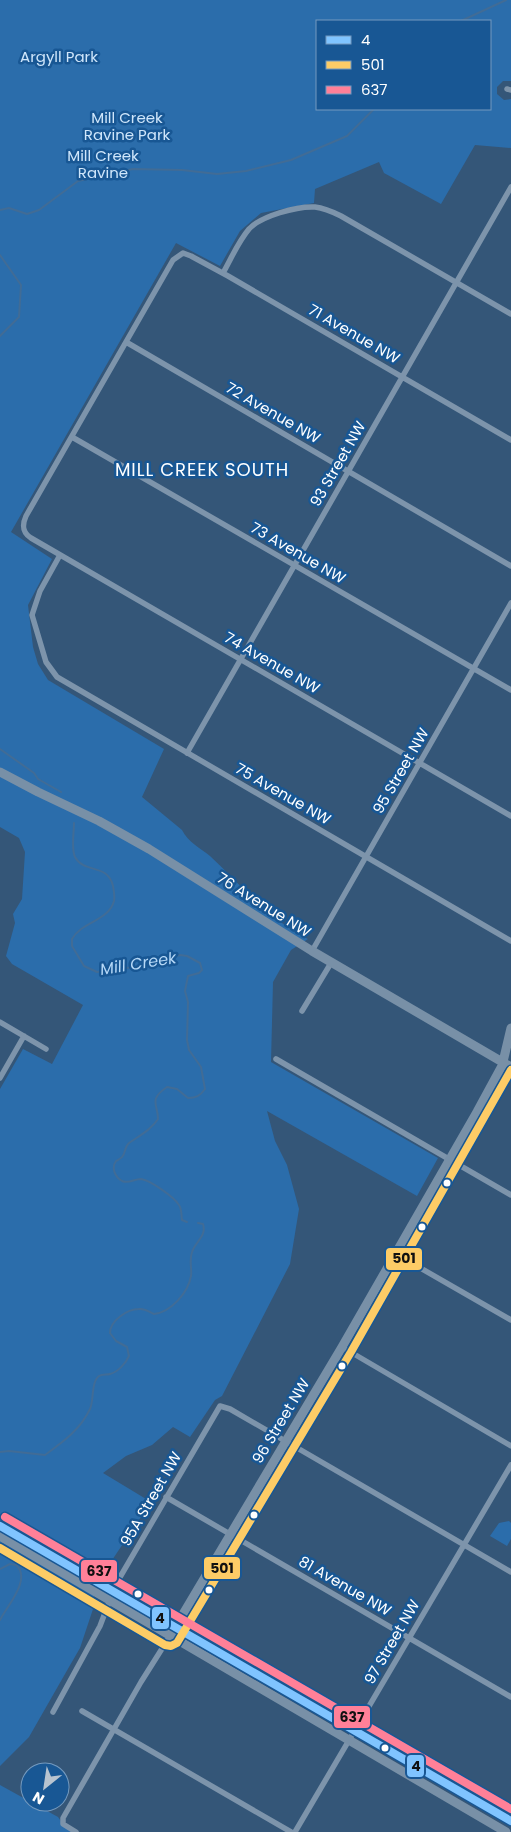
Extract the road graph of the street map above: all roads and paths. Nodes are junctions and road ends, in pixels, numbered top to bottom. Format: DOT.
graph roads {
  1 [pos="511,187"];
  2 [pos="509,194"];
  3 [pos="223,273"];
  4 [pos="456,283"];
  5 [pos="511,314"];
  6 [pos="126,342"];
  7 [pos="402,377"];
  8 [pos="72,437"];
  9 [pos="511,440"];
  10 [pos="348,471"];
  11 [pos="60,555"];
  12 [pos="295,565"];
  13 [pos="511,566"];
  14 [pos="511,604"];
  15 [pos="241,659"];
  16 [pos="474,669"];
  17 [pos="511,690"];
  18 [pos="187,753"];
  19 [pos="420,763"];
  20 [pos="0,772"];
  21 [pos="511,816"];
  22 [pos="366,858"];
  23 [pos="511,941"];
  24 [pos="312,952"];
  25 [pos="331,963"];
  26 [pos="302,1011"];
  27 [pos="0,1022"];
  28 [pos="511,1028"];
  29 [pos="24,1036"];
  30 [pos="46,1049"];
  31 [pos="276,1059"];
  32 [pos="507,1064"];
  33 [pos="0,1078"];
  34 [pos="450,1160"];
  35 [pos="511,1195"];
  36 [pos="396,1254"];
  37 [pos="511,1320"];
  38 [pos="342,1347"];
  39 [pos="286,1440"];
  40 [pos="511,1446"];
  41 [pos="511,1465"];
  42 [pos="166,1497"];
  43 [pos="0,1526"];
  44 [pos="230,1534"];
  45 [pos="0,1536"];
  46 [pos="464,1545"];
  47 [pos="511,1572"];
  48 [pos="81,1578"];
  49 [pos="114,1592"];
  50 [pos="110,1601"];
  51 [pos="176,1626"];
  52 [pos="170,1636"];
  53 [pos="410,1637"];
  54 [pos="511,1697"];
  55 [pos="82,1711"];
  56 [pos="52,1712"];
  57 [pos="115,1729"];
  58 [pos="354,1731"];
  59 [pos="348,1741"];
  60 [pos="511,1822"];
  61 [pos="76,1832"];
  62 [pos="290,1832"];
  63 [pos="295,1832"];
  64 [pos="506,1832"];
  1 -- 2 [label="street, 93 Street NW"];
  2 -- 4 [label="street, 93 Street NW"];
  3 -- 4 [label="street"];
  3 -- 6 [label="street, 71 Avenue NW"];
  3 -- 7 [label="street, 71 Avenue NW"];
  4 -- 5 [label="street"];
  4 -- 7 [label="street, 93 Street NW"];
  6 -- 8 [label="street"];
  6 -- 10 [label="street, 72 Avenue NW"];
  7 -- 9 [label="street, 71 Avenue NW"];
  7 -- 10 [label="street, 93 Street NW"];
  8 -- 11 [label="street, 74 Avenue NW"];
  8 -- 12 [label="street, 73 Avenue NW"];
  10 -- 12 [label="street, 93 Street NW"];
  10 -- 13 [label="street, 72 Avenue NW"];
  11 -- 15 [label="street, 74 Avenue NW"];
  11 -- 18 [label="street, 75 Avenue NW"];
  12 -- 15 [label="street, 93 Street NW"];
  12 -- 16 [label="street, 73 Avenue NW"];
  14 -- 16 [label="street, 95 Street NW"];
  15 -- 18 [label="street, 93 Street NW"];
  15 -- 19 [label="street, 74 Avenue NW"];
  16 -- 17 [label="street, 73 Avenue NW"];
  16 -- 19 [label="street, 95 Street NW"];
  18 -- 22 [label="street, 75 Avenue NW"];
  19 -- 21 [label="street, 74 Avenue NW"];
  19 -- 22 [label="street, 95 Street NW"];
  20 -- 24 [label="street, 76 Avenue NW"];
  22 -- 23 [label="street, 75 Avenue NW"];
  22 -- 24 [label="street, 95 Street NW"];
  24 -- 25 [label="street, 76 Avenue NW"];
  25 -- 26 [label="street"];
  25 -- 32 [label="street, 76 Avenue NW"];
  27 -- 29 [label="street"];
  28 -- 32 [label="street, 96 Street NW"];
  29 -- 30 [label="street"];
  29 -- 33 [label="street"];
  31 -- 34 [label="street"];
  32 -- 34 [label="street, 96 Street NW"];
  34 -- 35 [label="street"];
  34 -- 36 [label="street, 96 Street NW"];
  36 -- 37 [label="street"];
  36 -- 38 [label="street, 96 Street NW"];
  38 -- 39 [label="street, 96 Street NW"];
  38 -- 40 [label="street"];
  39 -- 42 [label="street, 95A Street NW"];
  39 -- 44 [label="street, 96 Street NW"];
  39 -- 46 [label="street"];
  41 -- 46 [label="street, 97 Street NW"];
  42 -- 44 [label="street, 81 Avenue NW"];
  42 -- 49 [label="street, 95A Street NW"];
  43 -- 48 [label="street"];
  44 -- 51 [label="street, 96 Street NW"];
  44 -- 53 [label="street, 81 Avenue NW"];
  45 -- 48 [label="street"];
  46 -- 47 [label="street"];
  46 -- 53 [label="street, 97 Street NW"];
  48 -- 49 [label="street"];
  48 -- 50 [label="street"];
  49 -- 50 [label="street, 95A Street NW"];
  49 -- 51 [label="street"];
  50 -- 52 [label="street"];
  50 -- 56 [label="street, 95A Street NW"];
  51 -- 52 [label="street, 96 Street NW"];
  51 -- 58 [label="street"];
  52 -- 57 [label="street, 96 Street NW"];
  52 -- 59 [label="street"];
  53 -- 54 [label="street, 81 Avenue NW"];
  53 -- 58 [label="street, 97 Street NW"];
  55 -- 57 [label="street"];
  57 -- 61 [label="street, 96 Street NW"];
  57 -- 62 [label="street"];
  58 -- 59 [label="street, 97 Street NW"];
  58 -- 60 [label="street"];
  59 -- 63 [label="street, 97 Street NW"];
  59 -- 64 [label="street"];
}
